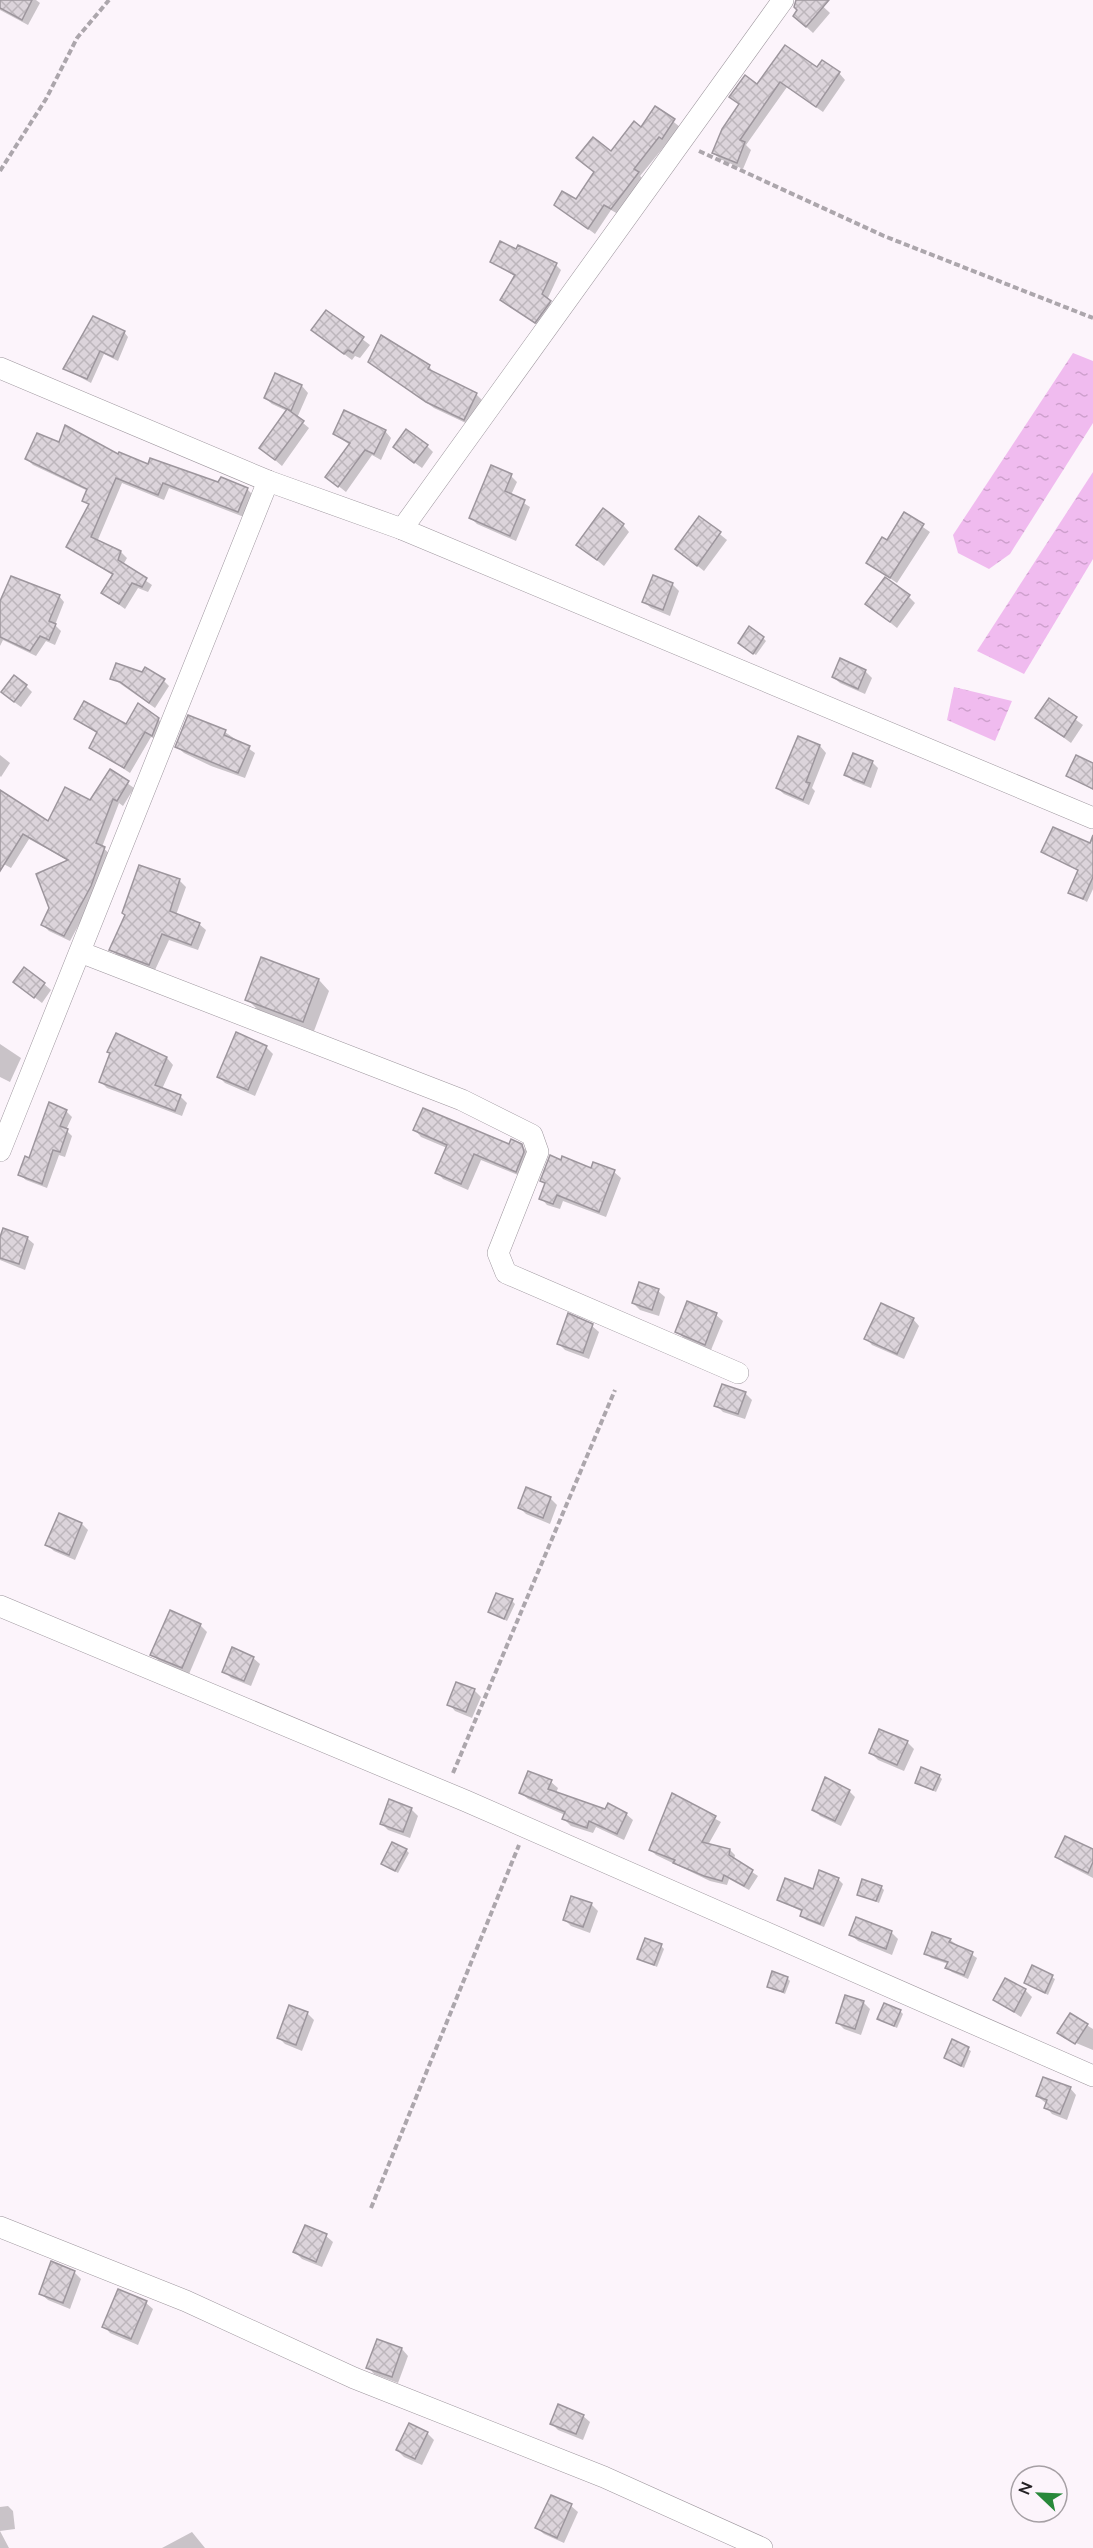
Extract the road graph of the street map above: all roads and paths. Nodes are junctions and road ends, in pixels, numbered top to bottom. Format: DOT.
graph roads {
  1 [pos="109,0"];
  2 [pos="783,0"];
  3 [pos="681,143"];
  4 [pos="0,171"];
  5 [pos="1093,318"];
  6 [pos="0,368"];
  7 [pos="268,481"];
  8 [pos="402,529"];
  9 [pos="1093,818"];
  10 [pos="80,952"];
  11 [pos="0,1151"];
  12 [pos="738,1373"];
  13 [pos="615,1390"];
  14 [pos="0,1606"];
  15 [pos="445,1792"];
  16 [pos="526,1827"];
  17 [pos="1093,2076"];
  18 [pos="371,2208"];
  19 [pos="0,2227"];
  20 [pos="762,2548"];
  1 -- 4 [label="path"];
  2 -- 3 [label="street"];
  3 -- 5 [label="path"];
  3 -- 8 [label="street"];
  6 -- 7 [label="street"];
  7 -- 8 [label="street"];
  7 -- 10 [label="street"];
  8 -- 9 [label="street"];
  10 -- 11 [label="street"];
  10 -- 12 [label="street"];
  13 -- 15 [label="path"];
  14 -- 15 [label="street"];
  15 -- 16 [label="street"];
  16 -- 17 [label="street"];
  16 -- 18 [label="path"];
  19 -- 20 [label="street"];
}
